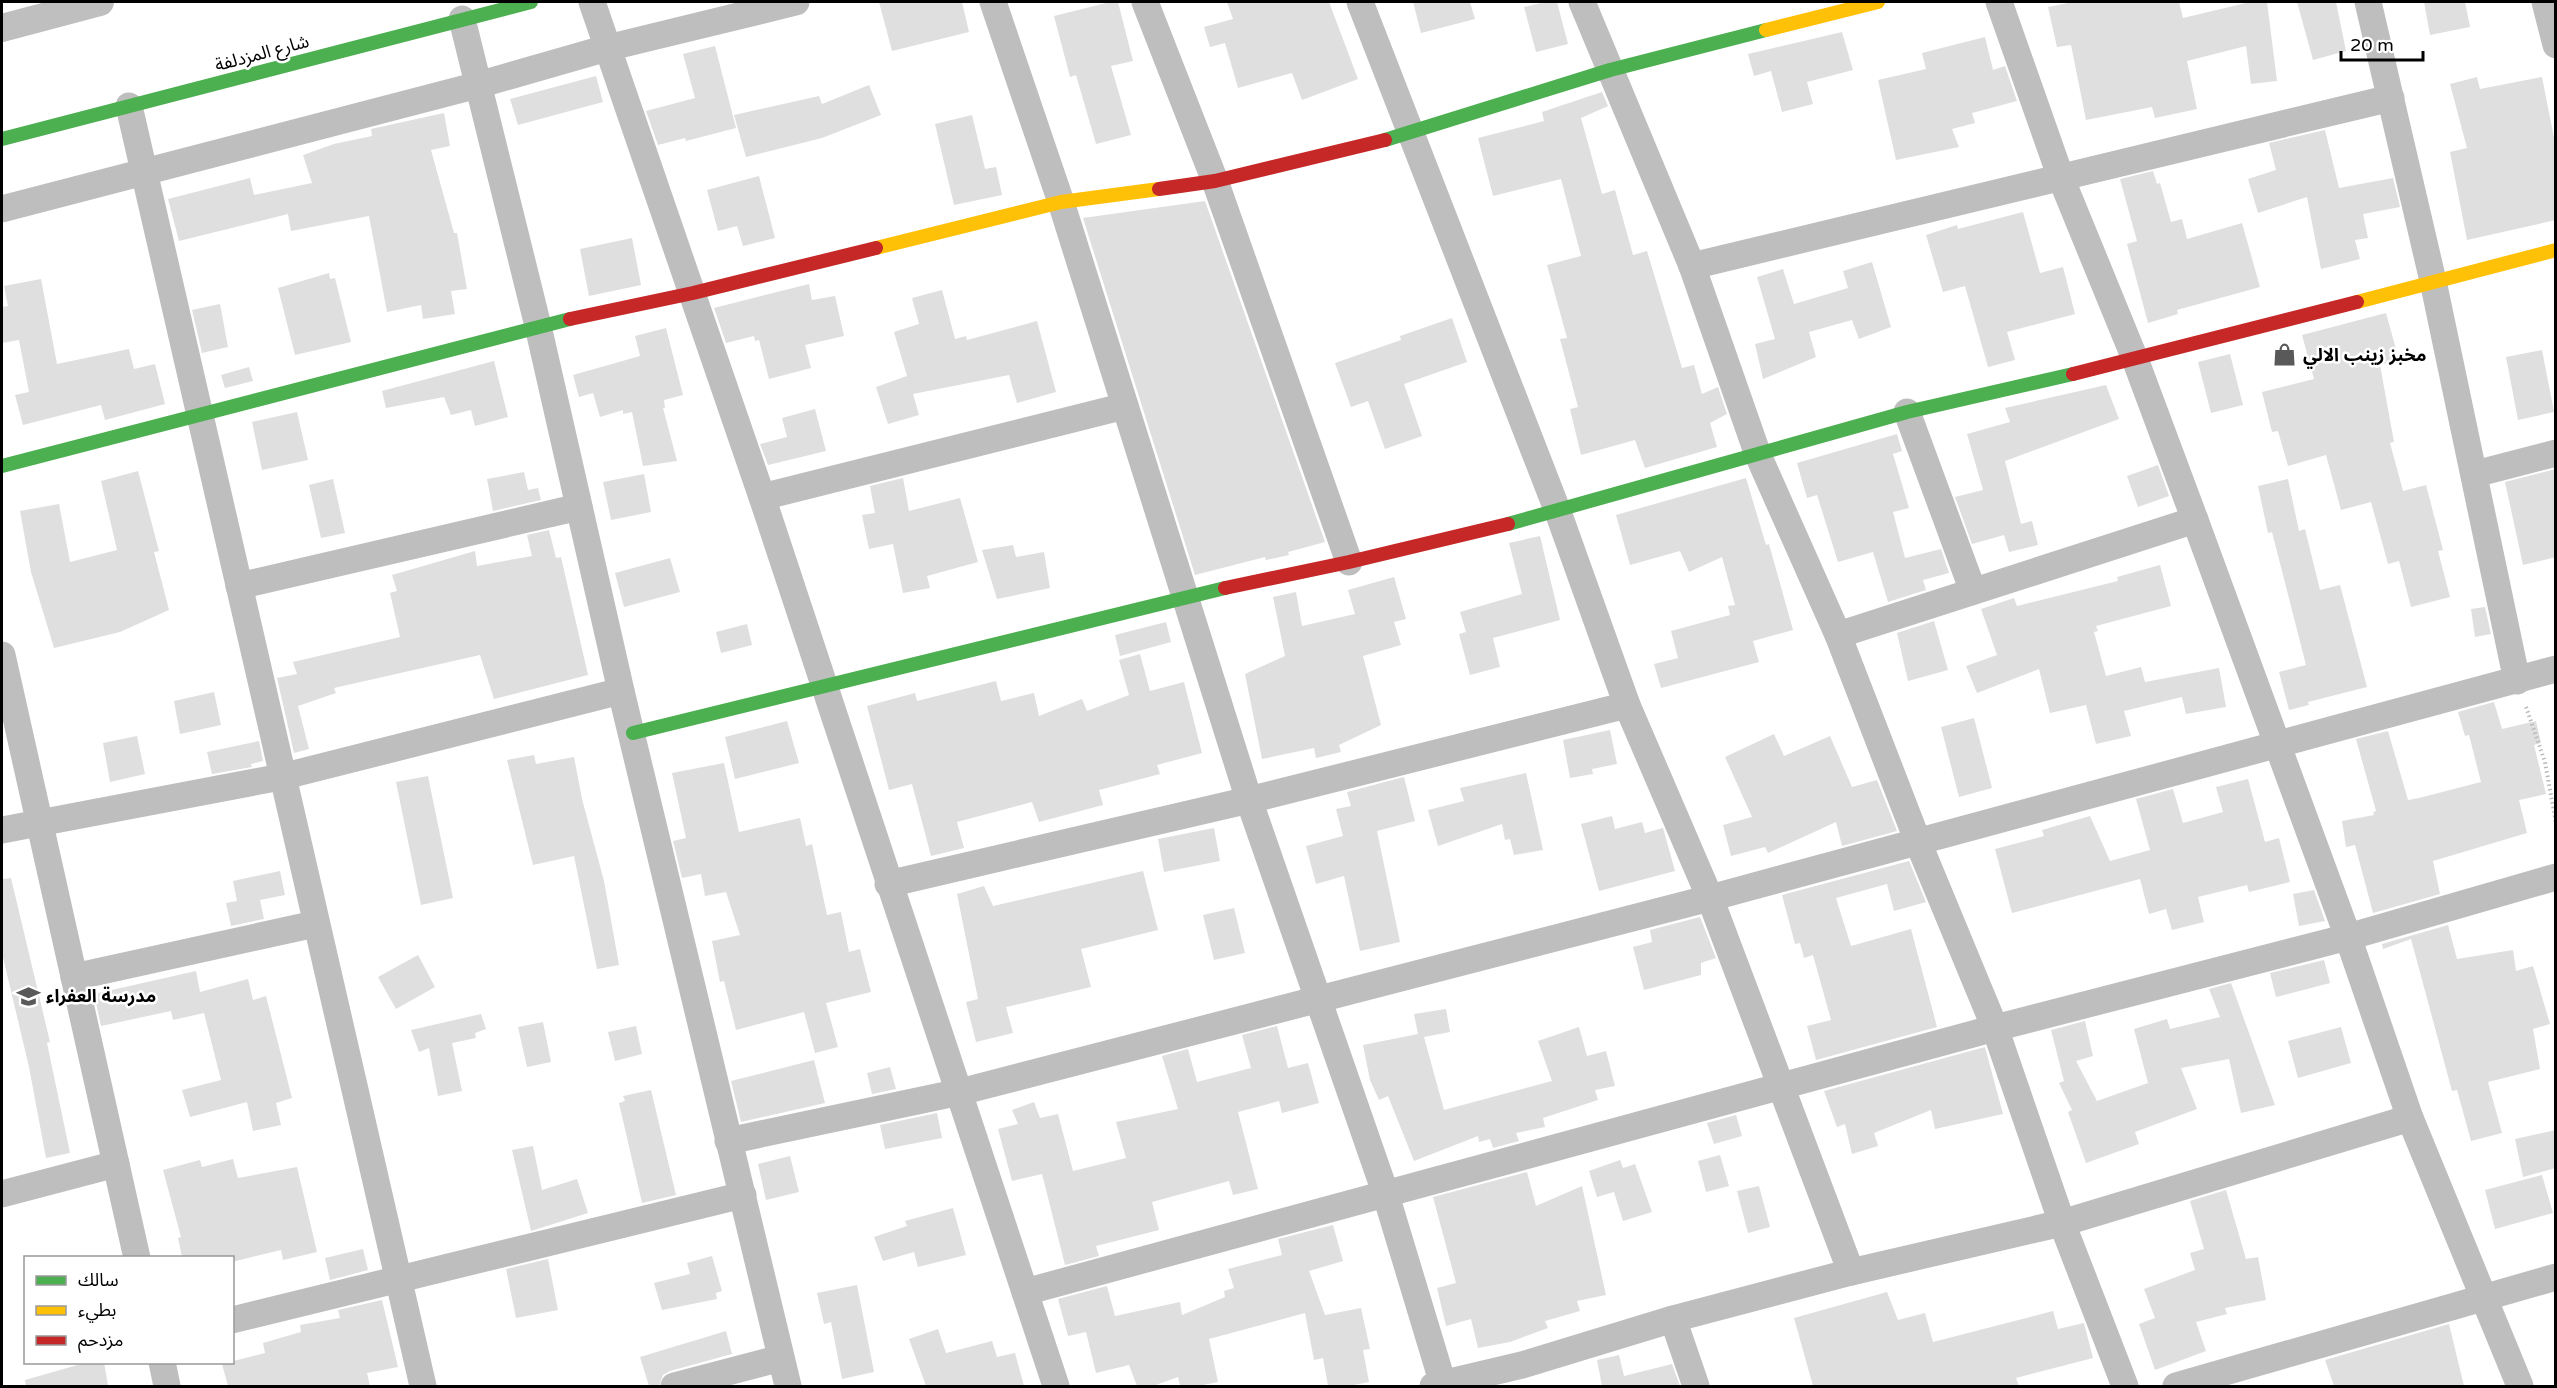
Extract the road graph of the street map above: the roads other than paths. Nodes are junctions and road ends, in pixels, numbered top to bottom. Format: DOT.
graph roads {
  1 [pos="531,2"];
  2 [pos="592,2"];
  3 [pos="796,2"];
  4 [pos="993,2"];
  5 [pos="1145,2"];
  6 [pos="1360,2"];
  7 [pos="1582,2"];
  8 [pos="1878,2"];
  9 [pos="1999,2"];
  10 [pos="2368,2"];
  11 [pos="2545,2"];
  12 [pos="462,19"];
  13 [pos="2556,45"];
  14 [pos="607,48"];
  15 [pos="1610,70"];
  16 [pos="478,85"];
  17 [pos="2391,98"];
  18 [pos="129,106"];
  19 [pos="1410,134"];
  20 [pos="2,139"];
  21 [pos="144,171"];
  22 [pos="2061,178"];
  23 [pos="1215,182"];
  24 [pos="1061,202"];
  25 [pos="2,208"];
  26 [pos="2556,250"];
  27 [pos="1692,266"];
  28 [pos="2433,281"];
  29 [pos="693,293"];
  30 [pos="538,326"];
  31 [pos="2134,359"];
  32 [pos="1125,406"];
  33 [pos="1907,412"];
  34 [pos="201,416"];
  35 [pos="2556,453"];
  36 [pos="1758,455"];
  37 [pos="2,466"];
  38 [pos="2475,474"];
  39 [pos="762,497"];
  40 [pos="579,507"];
  41 [pos="1558,512"];
  42 [pos="2195,520"];
  43 [pos="1349,562"];
  44 [pos="238,586"];
  45 [pos="1973,591"];
  46 [pos="1185,596"];
  47 [pos="1838,635"];
  48 [pos="2,655"];
  49 [pos="2556,669"];
  50 [pos="2517,681"];
  51 [pos="824,685"];
  52 [pos="621,691"];
  53 [pos="1627,705"];
  54 [pos="633,733"];
  55 [pos="2277,746"];
  56 [pos="281,777"];
  57 [pos="1249,800"];
  58 [pos="38,821"];
  59 [pos="2,830"];
  60 [pos="1917,842"];
  61 [pos="2556,877"];
  62 [pos="888,884"];
  63 [pos="1710,898"];
  64 [pos="315,924"];
  65 [pos="2348,937"];
  66 [pos="74,977"];
  67 [pos="1317,999"];
  68 [pos="1995,1028"];
  69 [pos="1782,1086"];
  70 [pos="960,1092"];
  71 [pos="2410,1118"];
  72 [pos="728,1141"];
  73 [pos="116,1164"];
  74 [pos="1385,1192"];
  75 [pos="2,1194"];
  76 [pos="743,1195"];
  77 [pos="2062,1223"];
  78 [pos="137,1256"];
  79 [pos="1851,1272"];
  80 [pos="2556,1277"];
  81 [pos="397,1279"];
  82 [pos="1025,1292"];
  83 [pos="2482,1296"];
  84 [pos="1673,1319"];
  85 [pos="234,1320"];
  86 [pos="781,1358"];
  87 [pos="162,1364"];
  88 [pos="1526,1376"];
  89 [pos="1438,1385"];
  90 [pos="167,1386"];
  91 [pos="423,1386"];
  92 [pos="674,1386"];
  93 [pos="788,1386"];
  94 [pos="1056,1386"];
  95 [pos="1696,1386"];
  96 [pos="2125,1386"];
  97 [pos="2176,1386"];
  98 [pos="2520,1386"];
  1 -- 12 [label="street, شارع المزدلفة"];
  2 -- 14 [label="street"];
  3 -- 14 [label="street"];
  4 -- 24 [label="street"];
  5 -- 23 [label="street"];
  6 -- 19 [label="street"];
  7 -- 15 [label="street"];
  8 -- 15 [label="street"];
  9 -- 22 [label="street"];
  10 -- 17 [label="street"];
  11 -- 13 [label="street"];
  12 -- 16 [label="street"];
  12 -- 18 [label="street, شارع المزدلفة"];
  14 -- 16 [label="street"];
  14 -- 29 [label="street"];
  15 -- 19 [label="street"];
  15 -- 27 [label="street"];
  16 -- 21 [label="street"];
  16 -- 30 [label="street"];
  17 -- 22 [label="street"];
  17 -- 28 [label="street"];
  18 -- 20 [label="street, شارع المزدلفة"];
  18 -- 21 [label="street"];
  19 -- 23 [label="street"];
  19 -- 41 [label="street"];
  21 -- 25 [label="street"];
  21 -- 34 [label="street"];
  22 -- 27 [label="street"];
  22 -- 31 [label="street"];
  23 -- 24 [label="street"];
  23 -- 43 [label="street"];
  24 -- 29 [label="street"];
  24 -- 32 [label="street"];
  26 -- 28 [label="street"];
  27 -- 36 [label="street"];
  28 -- 31 [label="street"];
  28 -- 38 [label="street"];
  29 -- 30 [label="street"];
  29 -- 39 [label="street"];
  30 -- 34 [label="street"];
  30 -- 40 [label="street"];
  31 -- 33 [label="street"];
  31 -- 42 [label="street"];
  32 -- 39 [label="street"];
  32 -- 46 [label="street"];
  33 -- 36 [label="street"];
  33 -- 45 [label="street"];
  34 -- 37 [label="street"];
  34 -- 44 [label="street"];
  35 -- 38 [label="street"];
  36 -- 41 [label="street"];
  36 -- 47 [label="street"];
  38 -- 50 [label="street"];
  39 -- 51 [label="street"];
  40 -- 44 [label="street"];
  40 -- 52 [label="street"];
  41 -- 43 [label="street"];
  41 -- 53 [label="street"];
  42 -- 45 [label="street"];
  42 -- 55 [label="street"];
  43 -- 46 [label="street"];
  44 -- 56 [label="street"];
  45 -- 47 [label="street"];
  46 -- 51 [label="street"];
  46 -- 57 [label="street"];
  47 -- 60 [label="street"];
  48 -- 58 [label="street"];
  49 -- 50 [label="street"];
  50 -- 55 [label="street"];
  51 -- 54 [label="street"];
  51 -- 62 [label="street"];
  52 -- 54 [label="street"];
  52 -- 56 [label="street"];
  53 -- 57 [label="street"];
  53 -- 63 [label="street"];
  54 -- 72 [label="street"];
  55 -- 60 [label="street"];
  55 -- 65 [label="street"];
  56 -- 58 [label="street"];
  56 -- 64 [label="street"];
  57 -- 62 [label="street"];
  57 -- 67 [label="street"];
  58 -- 59 [label="street"];
  58 -- 66 [label="street"];
  60 -- 63 [label="street"];
  60 -- 68 [label="street"];
  61 -- 65 [label="street"];
  62 -- 70 [label="street"];
  63 -- 67 [label="street"];
  63 -- 69 [label="street"];
  64 -- 66 [label="street"];
  64 -- 81 [label="street"];
  65 -- 68 [label="street"];
  65 -- 71 [label="street"];
  66 -- 73 [label="street"];
  67 -- 70 [label="street"];
  67 -- 74 [label="street"];
  68 -- 69 [label="street"];
  68 -- 77 [label="street"];
  69 -- 74 [label="street"];
  69 -- 79 [label="street"];
  70 -- 72 [label="street"];
  70 -- 82 [label="street"];
  71 -- 77 [label="street"];
  71 -- 83 [label="street"];
  72 -- 76 [label="street"];
  73 -- 75 [label="street"];
  73 -- 78 [label="street"];
  74 -- 82 [label="street"];
  74 -- 89 [label="street"];
  76 -- 81 [label="street"];
  76 -- 86 [label="street"];
  77 -- 79 [label="street"];
  77 -- 96 [label="street"];
  79 -- 84 [label="street"];
  80 -- 83 [label="street"];
  81 -- 85 [label="street"];
  81 -- 91 [label="street"];
  82 -- 94 [label="street"];
  83 -- 97 [label="street"];
  83 -- 98 [label="street"];
  84 -- 88 [label="street"];
  84 -- 95 [label="street"];
  86 -- 92 [label="street"];
  86 -- 93 [label="street"];
  87 -- 90 [label="street"];
  88 -- 89 [label="street"];
}
